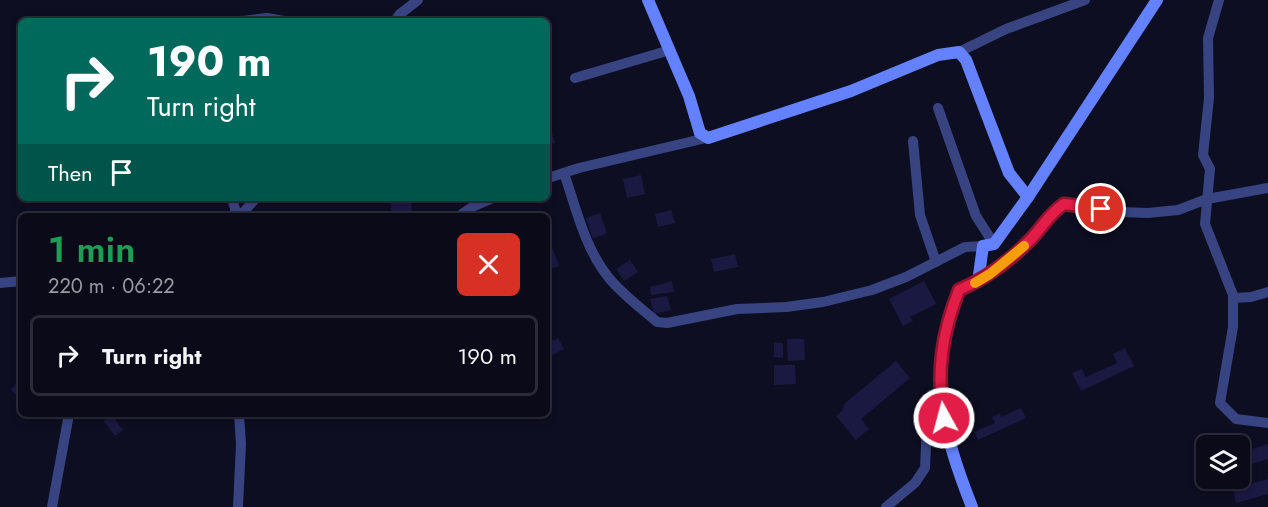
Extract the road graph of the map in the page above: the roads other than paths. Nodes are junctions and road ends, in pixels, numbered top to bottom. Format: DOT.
graph roads {
  1 [pos="418,0"];
  2 [pos="648,0"];
  3 [pos="1085,0"];
  4 [pos="1219,0"];
  5 [pos="1155,1"];
  6 [pos="398,18"];
  7 [pos="670,50"];
  8 [pos="959,52"];
  9 [pos="575,78"];
  10 [pos="938,108"];
  11 [pos="706,138"];
  12 [pos="913,141"];
  13 [pos="564,173"];
  14 [pos="550,177"];
  15 [pos="1268,188"];
  16 [pos="1028,197"];
  17 [pos="1208,199"];
  18 [pos="253,201"];
  19 [pos="486,201"];
  20 [pos="241,213"];
  21 [pos="463,213"];
  22 [pos="988,245"];
  23 [pos="936,262"];
  24 [pos="18,281"];
  25 [pos="978,282"];
  26 [pos="0,283"];
  27 [pos="1268,292"];
  28 [pos="1233,298"];
  29 [pos="68,417"];
  30 [pos="239,417"];
  31 [pos="944,418"];
  32 [pos="1268,423"];
  33 [pos="52,507"];
  34 [pos="238,507"];
  35 [pos="886,507"];
  36 [pos="972,507"];
  1 -- 6 [label="street"];
  2 -- 7 [label="street"];
  3 -- 8 [label="street"];
  4 -- 17 [label="street"];
  5 -- 16 [label="street"];
  7 -- 9 [label="street"];
  7 -- 11 [label="street"];
  8 -- 11 [label="street"];
  8 -- 16 [label="street"];
  10 -- 22 [label="street"];
  11 -- 13 [label="street"];
  12 -- 23 [label="street"];
  13 -- 14 [label="street"];
  13 -- 23 [label="street"];
  15 -- 17 [label="street"];
  16 -- 22 [label="street"];
  17 -- 25 [label="street"];
  17 -- 28 [label="street"];
  18 -- 20 [label="street"];
  19 -- 21 [label="street"];
  22 -- 23 [label="street"];
  22 -- 25 [label="street"];
  24 -- 26 [label="street"];
  25 -- 31 [label="street"];
  27 -- 28 [label="street"];
  28 -- 32 [label="street"];
  29 -- 33 [label="street"];
  30 -- 34 [label="street"];
  31 -- 35 [label="street"];
  31 -- 36 [label="street"];
}
